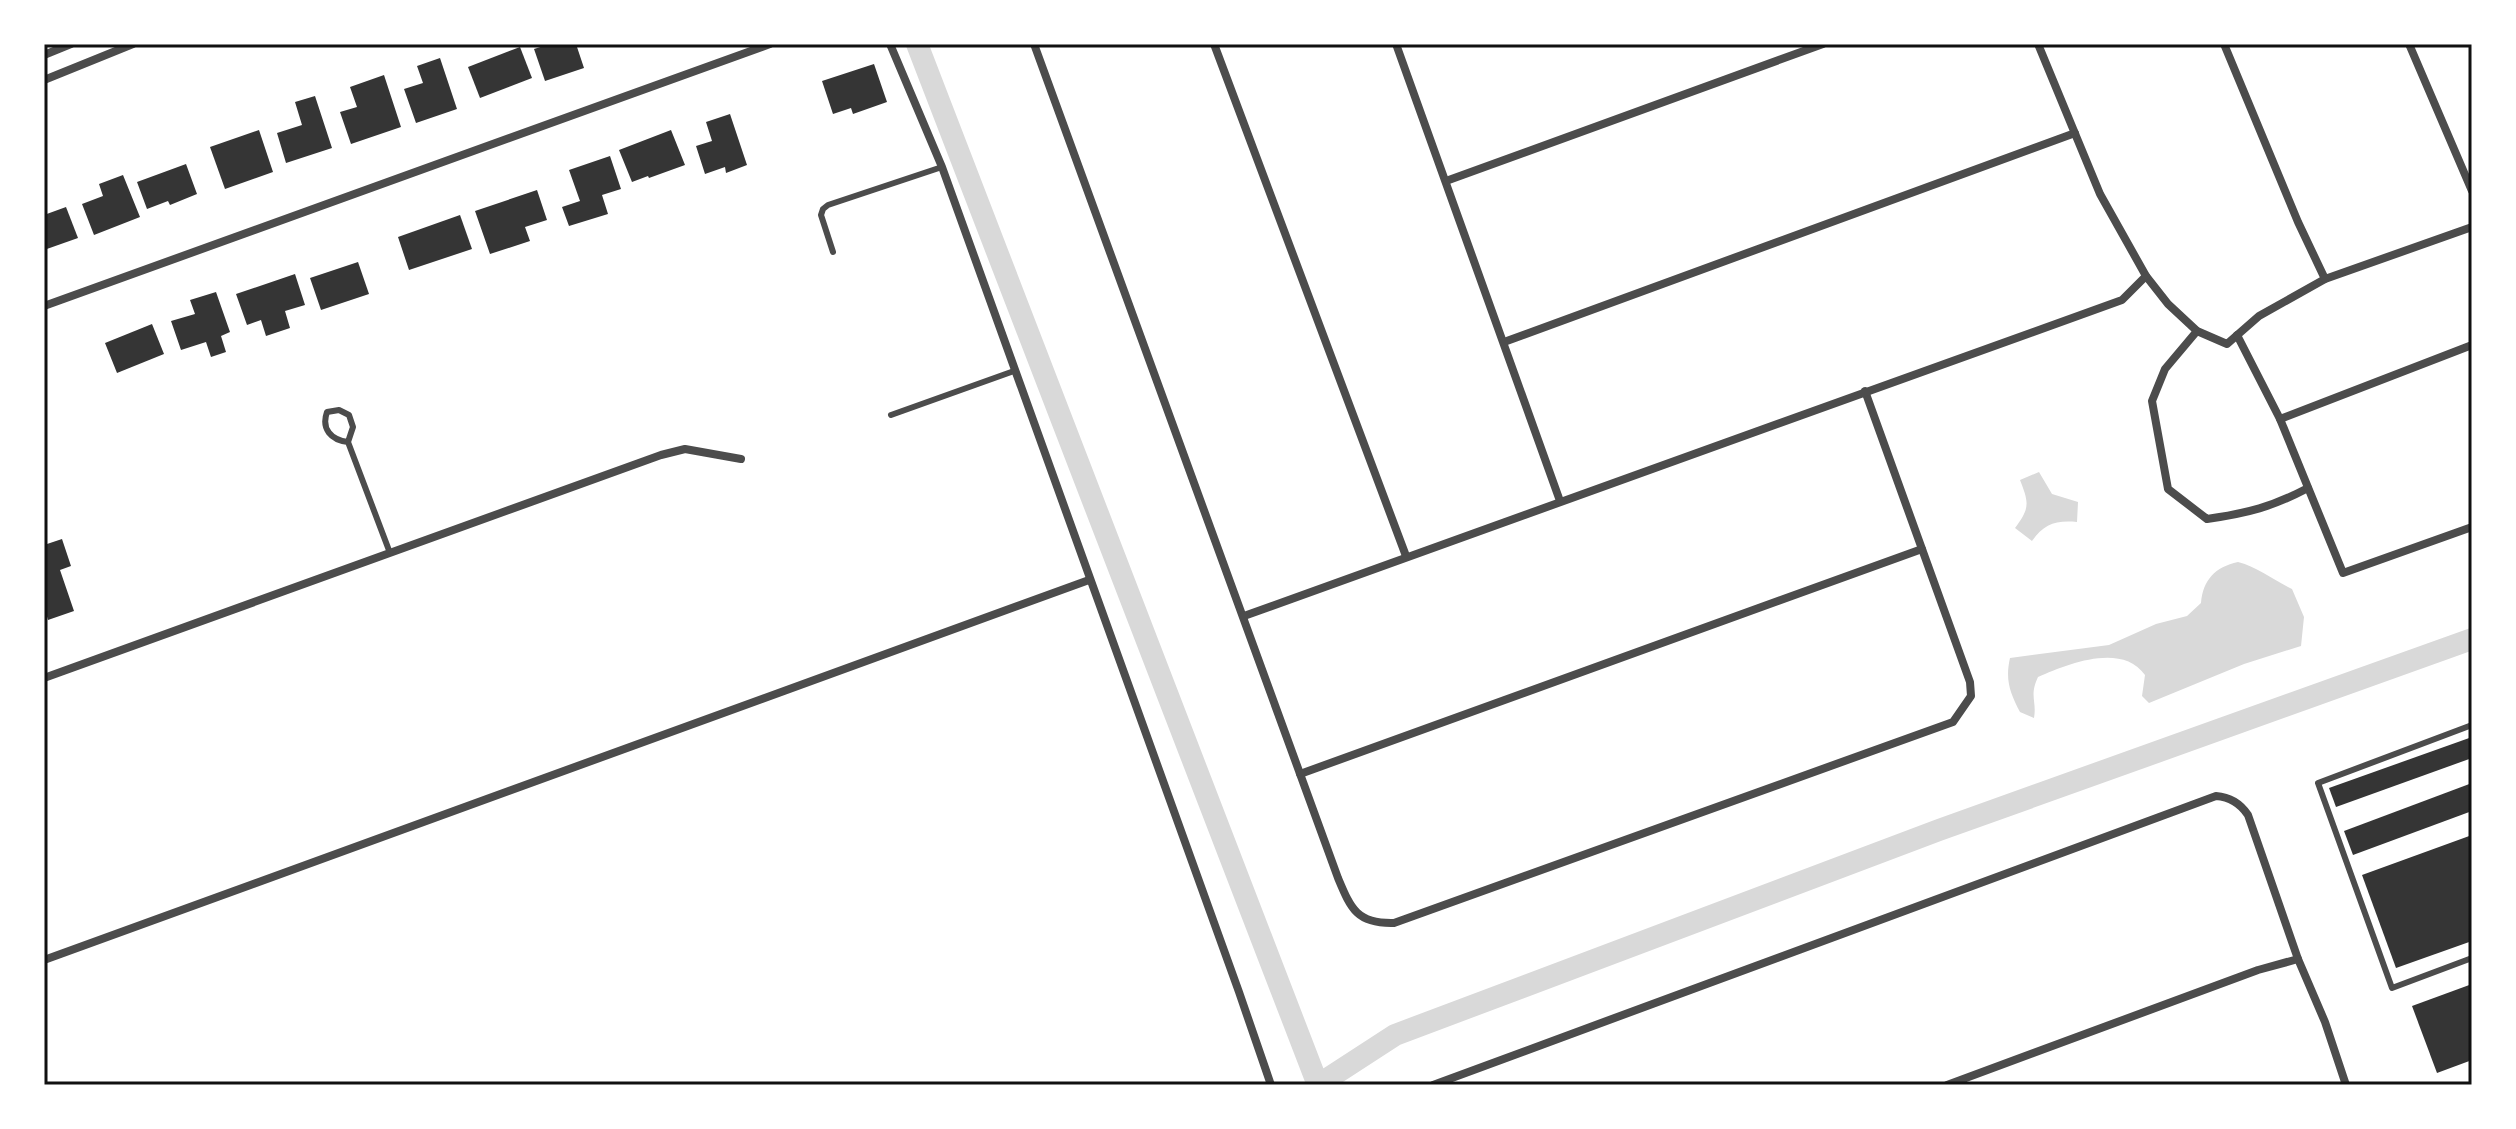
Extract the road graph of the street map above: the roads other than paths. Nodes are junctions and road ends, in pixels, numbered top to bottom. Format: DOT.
graph roads {
  1 [pos="71,44"];
  2 [pos="133,44"];
  3 [pos="770,44"];
  4 [pos="890,44"];
  5 [pos="1034,44"];
  6 [pos="1214,44"];
  7 [pos="1396,44"];
  8 [pos="1823,44"];
  9 [pos="2038,44"];
  10 [pos="2224,44"];
  11 [pos="2409,44"];
  12 [pos="44,55"];
  13 [pos="44,80"];
  14 [pos="2075,133"];
  15 [pos="942,167"];
  16 [pos="1446,181"];
  17 [pos="2472,191"];
  18 [pos="2472,227"];
  19 [pos="833,252"];
  20 [pos="2146,276"];
  21 [pos="2325,279"];
  22 [pos="44,306"];
  23 [pos="2197,331"];
  24 [pos="2237,335"];
  25 [pos="1504,342"];
  26 [pos="2472,345"];
  27 [pos="1014,371"];
  28 [pos="1865,391"];
  29 [pos="891,415"];
  30 [pos="2280,419"];
  31 [pos="348,442"];
  32 [pos="741,459"];
  33 [pos="2308,488"];
  34 [pos="1560,501"];
  35 [pos="2472,527"];
  36 [pos="1922,549"];
  37 [pos="390,553"];
  38 [pos="1406,556"];
  39 [pos="1089,580"];
  40 [pos="1244,616"];
  41 [pos="44,678"];
  42 [pos="2472,725"];
  43 [pos="1300,774"];
  44 [pos="2472,958"];
  45 [pos="2298,959"];
  46 [pos="44,960"];
  47 [pos="1271,1085"];
  48 [pos="1433,1085"];
  49 [pos="1947,1085"];
  50 [pos="2346,1085"];
  1 -- 12 [label="street"];
  2 -- 13 [label="street"];
  3 -- 22 [label="street"];
  4 -- 15 [label="street"];
  5 -- 40 [label="street"];
  6 -- 38 [label="street"];
  7 -- 16 [label="street"];
  8 -- 16 [label="street"];
  9 -- 14 [label="street"];
  10 -- 21 [label="street"];
  11 -- 17 [label="street"];
  14 -- 20 [label="street"];
  14 -- 25 [label="street"];
  15 -- 19 [label="lane"];
  15 -- 27 [label="street"];
  16 -- 25 [label="street"];
  18 -- 21 [label="street"];
  20 -- 23 [label="street"];
  20 -- 28 [label="street"];
  21 -- 24 [label="street"];
  23 -- 24 [label="street"];
  23 -- 33 [label="street"];
  24 -- 30 [label="street"];
  25 -- 34 [label="street"];
  26 -- 30 [label="street"];
  27 -- 29 [label="lane"];
  27 -- 39 [label="street"];
  28 -- 34 [label="street"];
  28 -- 36 [label="street"];
  30 -- 33 [label="street"];
  31 -- 31 [label="lane"];
  31 -- 37 [label="lane"];
  32 -- 37 [label="street"];
  33 -- 35 [label="street"];
  34 -- 38 [label="street"];
  36 -- 43 [label="street"];
  36 -- 43 [label="street"];
  37 -- 41 [label="street"];
  38 -- 40 [label="street"];
  39 -- 46 [label="street"];
  39 -- 47 [label="street"];
  40 -- 43 [label="street"];
  42 -- 44 [label="lane"];
  45 -- 48 [label="street"];
  45 -- 49 [label="street"];
  45 -- 50 [label="street"];
}
